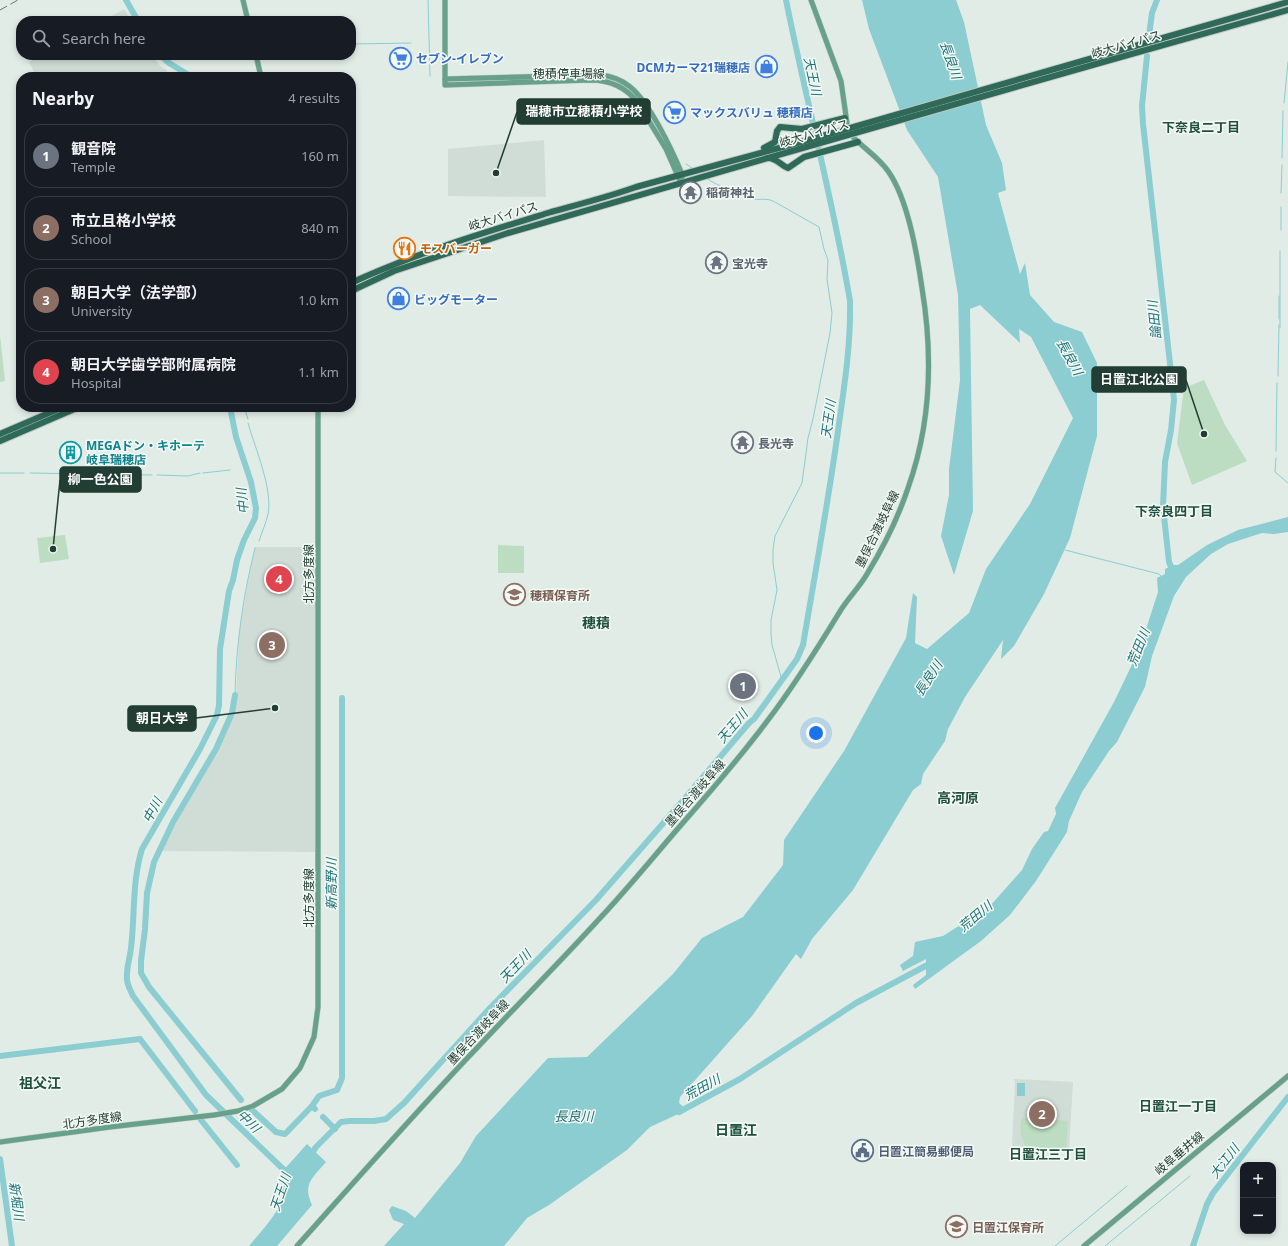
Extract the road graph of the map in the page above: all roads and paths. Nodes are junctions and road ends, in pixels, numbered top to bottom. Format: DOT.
graph roads {
  1 [pos="243,0"];
  2 [pos="246,0"];
  3 [pos="445,0"];
  4 [pos="811,0"];
  5 [pos="1288,2"];
  6 [pos="1288,10"];
  7 [pos="247,16"];
  8 [pos="250,16"];
  9 [pos="258,60"];
  10 [pos="1095,61"];
  11 [pos="261,72"];
  12 [pos="846,121"];
  13 [pos="776,136"];
  14 [pos="856,140"];
  15 [pos="811,141"];
  16 [pos="796,150"];
  17 [pos="748,156"];
  18 [pos="767,158"];
  19 [pos="782,165"];
  20 [pos="680,174"];
  21 [pos="681,183"];
  22 [pos="356,281"];
  23 [pos="356,289"];
  24 [pos="51,412"];
  25 [pos="67,412"];
  26 [pos="318,412"];
  27 [pos="0,434"];
  28 [pos="0,441"];
  29 [pos="1288,1076"];
  30 [pos="0,1142"];
  31 [pos="297,1246"];
  32 [pos="1084,1246"];
  1 -- 7 [label="main road"];
  2 -- 8 [label="main road"];
  3 -- 20 [label="main road, 穂積停車場線"];
  4 -- 12 [label="main road"];
  5 -- 10 [label="highway, 岐大バイパス"];
  6 -- 10 [label="highway, 岐大バイパス"];
  9 -- 11 [label="main road"];
  10 -- 15 [label="highway, 岐大バイパス, bridge"];
  12 -- 13 [label="highway"];
  13 -- 15 [label="highway"];
  13 -- 17 [label="highway"];
  14 -- 19 [label="highway"];
  14 -- 31 [label="main road, 墨俣合渡岐阜線"];
  15 -- 16 [label="highway, 岐大バイパス"];
  15 -- 17 [label="highway, 岐大バイパス"];
  16 -- 18 [label="highway, 岐大バイパス"];
  16 -- 19 [label="highway"];
  17 -- 20 [label="highway, 岐大バイパス"];
  18 -- 19 [label="highway"];
  18 -- 21 [label="highway, 岐大バイパス"];
  20 -- 21 [label="main road"];
  20 -- 22 [label="highway, 岐大バイパス"];
  21 -- 23 [label="highway, 岐大バイパス"];
  24 -- 27 [label="highway"];
  25 -- 28 [label="highway"];
  26 -- 30 [label="main road, 北方多度線"];
  29 -- 32 [label="main road, 岐阜垂井線"];
}
